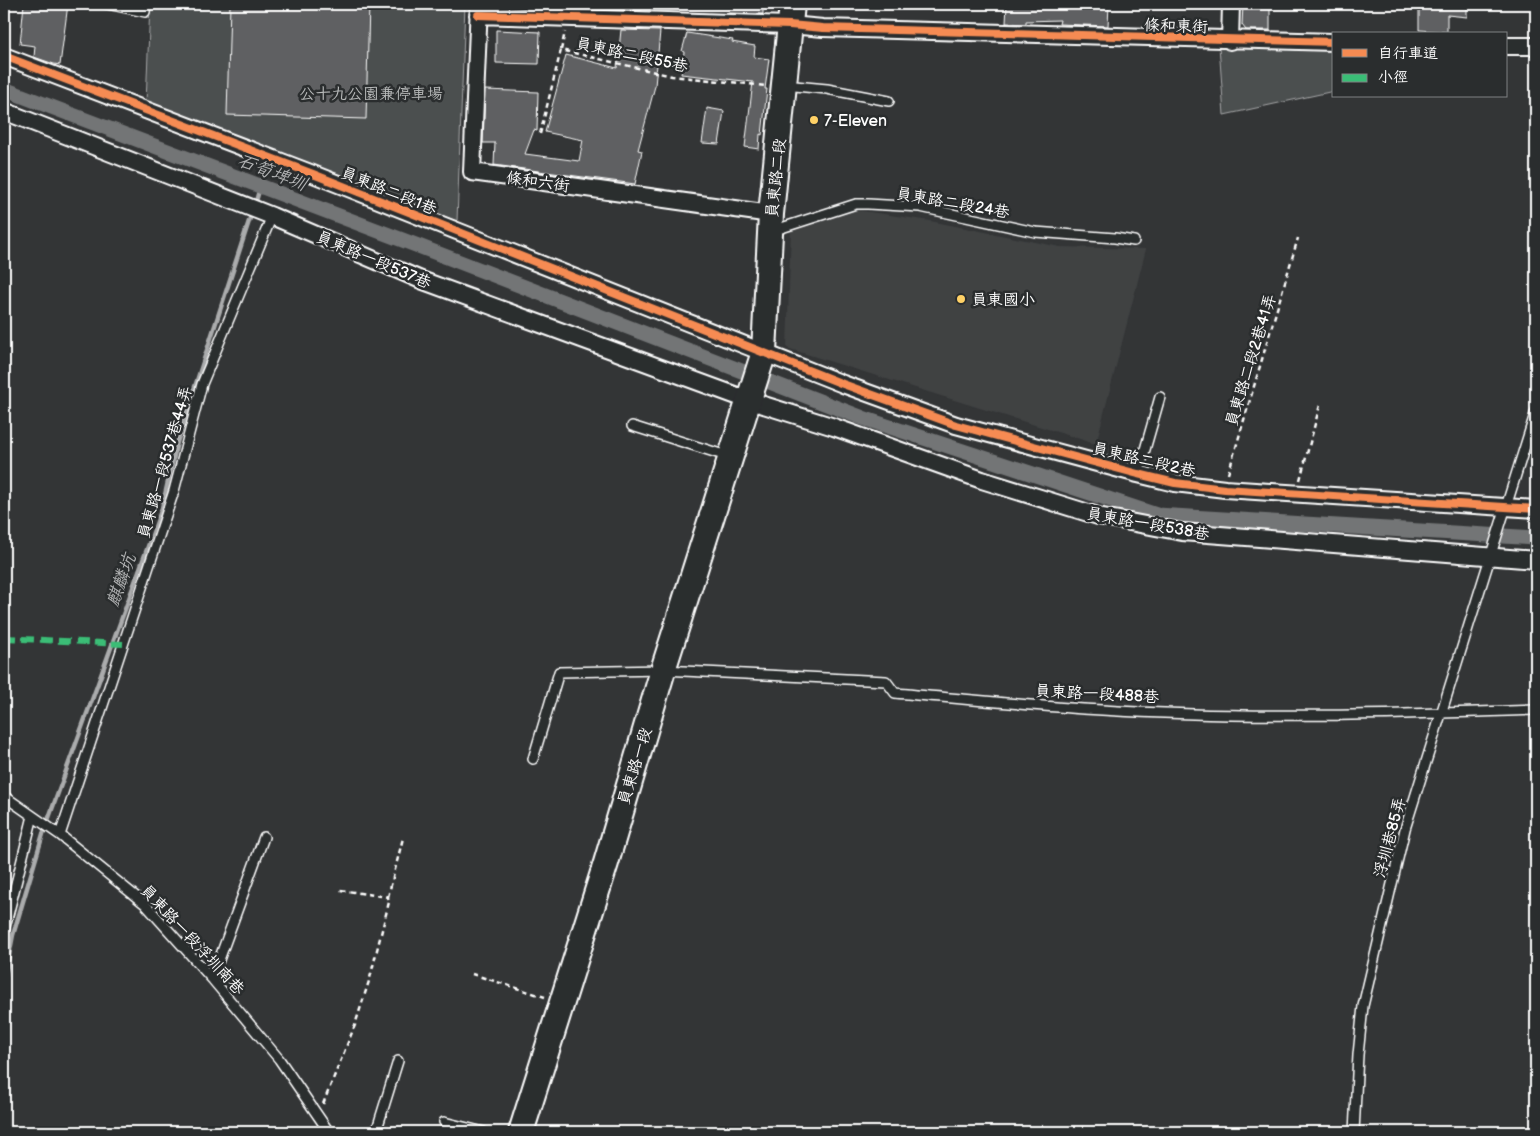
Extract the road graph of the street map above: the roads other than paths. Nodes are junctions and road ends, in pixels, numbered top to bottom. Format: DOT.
graph roads {
  1 [pos="107,4"];
  2 [pos="146,4"];
  3 [pos="1231,4"];
  4 [pos="478,10"];
  5 [pos="791,15"];
  6 [pos="1230,41"];
  7 [pos="1332,42"];
  8 [pos="1508,46"];
  9 [pos="1536,46"];
  10 [pos="4,56"];
  11 [pos="784,84"];
  12 [pos="889,101"];
  13 [pos="4,111"];
  14 [pos="272,216"];
  15 [pos="770,223"];
  16 [pos="1134,240"];
  17 [pos="764,352"];
  18 [pos="1160,397"];
  19 [pos="748,400"];
  20 [pos="1536,412"];
  21 [pos="632,426"];
  22 [pos="730,456"];
  23 [pos="1138,474"];
  24 [pos="1506,507"];
  25 [pos="1536,509"];
  26 [pos="1491,558"];
  27 [pos="1536,560"];
  28 [pos="663,670"];
  29 [pos="1536,710"];
  30 [pos="1442,713"];
  31 [pos="533,759"];
  32 [pos="4,796"];
  33 [pos="33,816"];
  34 [pos="60,835"];
  35 [pos="264,837"];
  36 [pos="4,931"];
  37 [pos="212,980"];
  38 [pos="398,1061"];
  39 [pos="444,1122"];
  40 [pos="329,1132"];
  41 [pos="376,1132"];
  42 [pos="484,1132"];
  43 [pos="521,1132"];
  44 [pos="1354,1132"];
  1 -- 2 [label="lane"];
  3 -- 6 [label="street"];
  4 -- 5 [label="street, 條和東街"];
  4 -- 15 [label="street, 條和六街"];
  5 -- 6 [label="street, 條和東街"];
  5 -- 11 [label="main road, 員東路二段"];
  6 -- 7 [label="street, 條和東街"];
  8 -- 9 [label="street"];
  10 -- 17 [label="street, 員東路二段1巷"];
  11 -- 12 [label="lane"];
  11 -- 15 [label="main road, 員東路二段"];
  13 -- 14 [label="street, 員東路一段537巷"];
  14 -- 19 [label="street, 員東路一段537巷"];
  14 -- 34 [label="lane, 員東路一段537巷44弄"];
  15 -- 16 [label="lane, 員東路二段24巷"];
  15 -- 17 [label="main road, 員東路二段"];
  17 -- 19 [label="main road, 員東路二段"];
  17 -- 23 [label="street, 員東路二段2巷"];
  18 -- 23 [label="lane"];
  19 -- 22 [label="main road, 員東路一段"];
  19 -- 26 [label="street, 員東路一段538巷"];
  20 -- 24 [label="lane, 浮圳巷85弄"];
  21 -- 22 [label="lane"];
  22 -- 28 [label="main road, 員東路一段"];
  23 -- 24 [label="street, 員東路二段2巷"];
  24 -- 25 [label="street, 員東路二段2巷"];
  24 -- 26 [label="lane, 浮圳巷85弄"];
  26 -- 27 [label="street, 員東路一段538巷"];
  26 -- 30 [label="lane, 浮圳巷85弄"];
  28 -- 30 [label="lane, 員東路一段488巷"];
  28 -- 31 [label="lane"];
  28 -- 43 [label="main road, 員東路一段"];
  29 -- 30 [label="lane, 員東路一段488巷"];
  30 -- 44 [label="lane, 浮圳巷85弄"];
  32 -- 33 [label="lane, 員東路一段浮圳南巷"];
  33 -- 34 [label="lane, 員東路一段浮圳南巷"];
  33 -- 36 [label="lane"];
  34 -- 37 [label="lane, 員東路一段浮圳南巷"];
  35 -- 37 [label="lane"];
  37 -- 40 [label="lane, 員東路一段浮圳南巷"];
  38 -- 41 [label="lane"];
  39 -- 42 [label="lane"];
}
